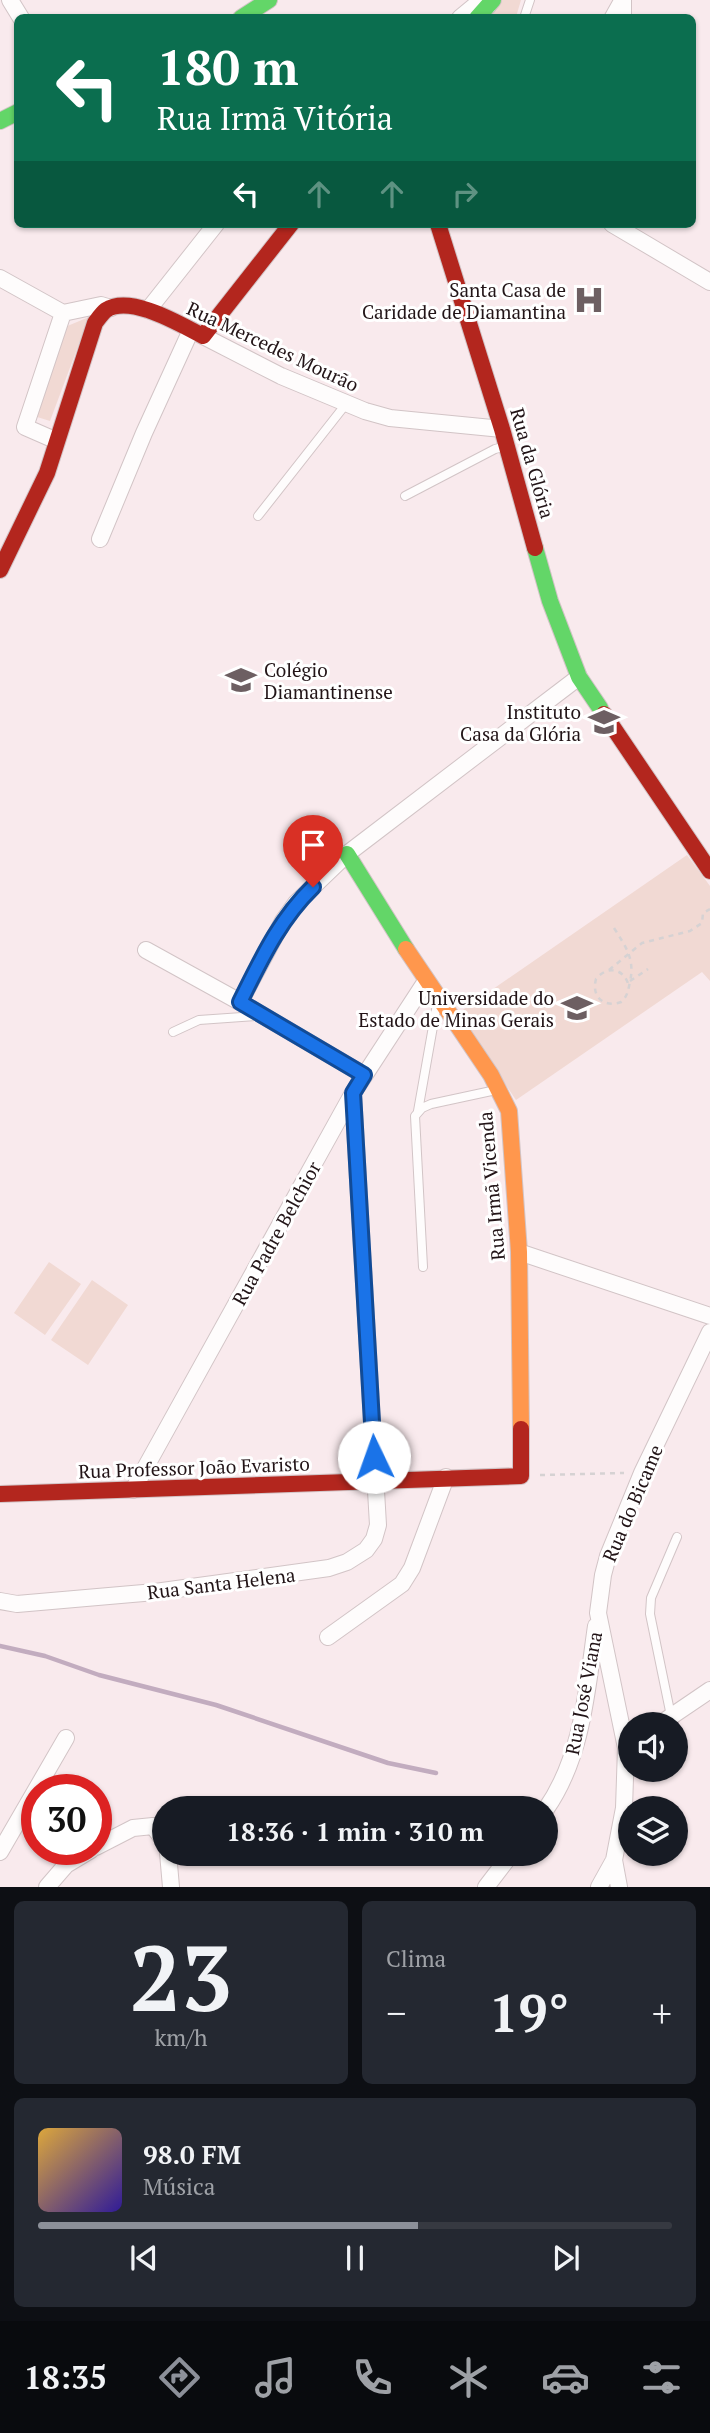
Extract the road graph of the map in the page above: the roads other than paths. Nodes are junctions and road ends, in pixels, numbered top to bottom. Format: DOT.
graph roads {
  1 [pos="488,5"];
  2 [pos="465,14"];
  3 [pos="213,228"];
  4 [pos="288,228"];
  5 [pos="439,228"];
  6 [pos="639,232"];
  7 [pos="0,278"];
  8 [pos="710,282"];
  9 [pos="111,308"];
  10 [pos="148,310"];
  11 [pos="63,313"];
  12 [pos="197,333"];
  13 [pos="346,404"];
  14 [pos="502,429"];
  15 [pos="57,441"];
  16 [pos="506,446"];
  17 [pos="405,496"];
  18 [pos="258,516"];
  19 [pos="100,539"];
  20 [pos="0,570"];
  21 [pos="579,677"];
  22 [pos="347,854"];
  23 [pos="710,871"];
  24 [pos="146,950"];
  25 [pos="426,981"];
  26 [pos="438,998"];
  27 [pos="240,1002"];
  28 [pos="264,1016"];
  29 [pos="173,1032"];
  30 [pos="364,1075"];
  31 [pos="499,1089"];
  32 [pos="353,1093"];
  33 [pos="418,1111"];
  34 [pos="519,1252"];
  35 [pos="422,1267"];
  36 [pos="710,1316"];
  37 [pos="710,1332"];
  38 [pos="522,1476"];
  39 [pos="446,1477"];
  40 [pos="376,1482"];
  41 [pos="134,1490"];
  42 [pos="0,1494"];
  43 [pos="677,1537"];
  44 [pos="0,1601"];
  45 [pos="598,1614"];
  46 [pos="328,1637"];
  47 [pos="710,1690"];
  48 [pos="620,1712"];
  49 [pos="665,1712"];
  50 [pos="678,1712"];
  51 [pos="66,1738"];
  52 [pos="626,1782"];
  53 [pos="554,1796"];
  54 [pos="152,1827"];
  55 [pos="112,1839"];
  56 [pos="0,1852"];
  57 [pos="614,1860"];
  58 [pos="68,1865"];
  59 [pos="169,1866"];
  60 [pos="502,1866"];
  61 [pos="47,1887"];
  62 [pos="171,1887"];
  63 [pos="486,1887"];
  64 [pos="599,1887"];
  65 [pos="619,1887"];
  1 -- 2 [label="street"];
  3 -- 10 [label="street"];
  4 -- 12 [label="street"];
  5 -- 14 [label="street, Rua da Glória"];
  6 -- 8 [label="street"];
  7 -- 11 [label="street"];
  9 -- 10 [label="street, Rua Mercedes Mourão"];
  9 -- 11 [label="street"];
  9 -- 15 [label="street"];
  10 -- 12 [label="street, Rua Mercedes Mourão"];
  11 -- 15 [label="street"];
  12 -- 13 [label="street, Rua Mercedes Mourão"];
  12 -- 19 [label="street"];
  13 -- 14 [label="street, Rua Mercedes Mourão"];
  13 -- 18 [label="lane"];
  14 -- 16 [label="street, Rua da Glória"];
  15 -- 20 [label="street"];
  16 -- 17 [label="lane"];
  16 -- 21 [label="street, Rua da Glória"];
  21 -- 22 [label="street"];
  21 -- 23 [label="street, Rua da Glória"];
  22 -- 25 [label="street, Rua Irmã Vicenda"];
  22 -- 27 [label="street"];
  24 -- 27 [label="street"];
  25 -- 26 [label="street, Rua Irmã Vicenda"];
  25 -- 30 [label="street, Rua Padre Belchior"];
  26 -- 31 [label="street, Rua Irmã Vicenda"];
  26 -- 33 [label="lane"];
  27 -- 28 [label="street"];
  28 -- 29 [label="lane"];
  28 -- 30 [label="street"];
  30 -- 32 [label="street, Rua Padre Belchior"];
  31 -- 33 [label="lane"];
  31 -- 34 [label="street, Rua Irmã Vicenda"];
  32 -- 40 [label="street"];
  32 -- 41 [label="street, Rua Padre Belchior"];
  33 -- 35 [label="lane"];
  34 -- 36 [label="street"];
  34 -- 38 [label="street, Rua Irmã Vicenda"];
  37 -- 45 [label="street, Rua do Bicame"];
  38 -- 39 [label="street, Rua Professor João Evaristo"];
  39 -- 40 [label="street, Rua Professor João Evaristo"];
  39 -- 46 [label="street"];
  40 -- 41 [label="street, Rua Professor João Evaristo"];
  40 -- 44 [label="street, Rua Santa Helena"];
  41 -- 42 [label="street, Rua Professor João Evaristo"];
  43 -- 49 [label="lane"];
  45 -- 48 [label="street, Rua do Bicame"];
  45 -- 53 [label="street, Rua José Viana"];
  47 -- 50 [label="street"];
  51 -- 56 [label="street"];
  52 -- 57 [label="street, Rua do Bicame"];
  54 -- 55 [label="street"];
  57 -- 64 [label="street, Rua do Bicame"];
  57 -- 65 [label="street"];
  58 -- 61 [label="street"];
  59 -- 62 [label="street"];
  60 -- 63 [label="street"];
}
